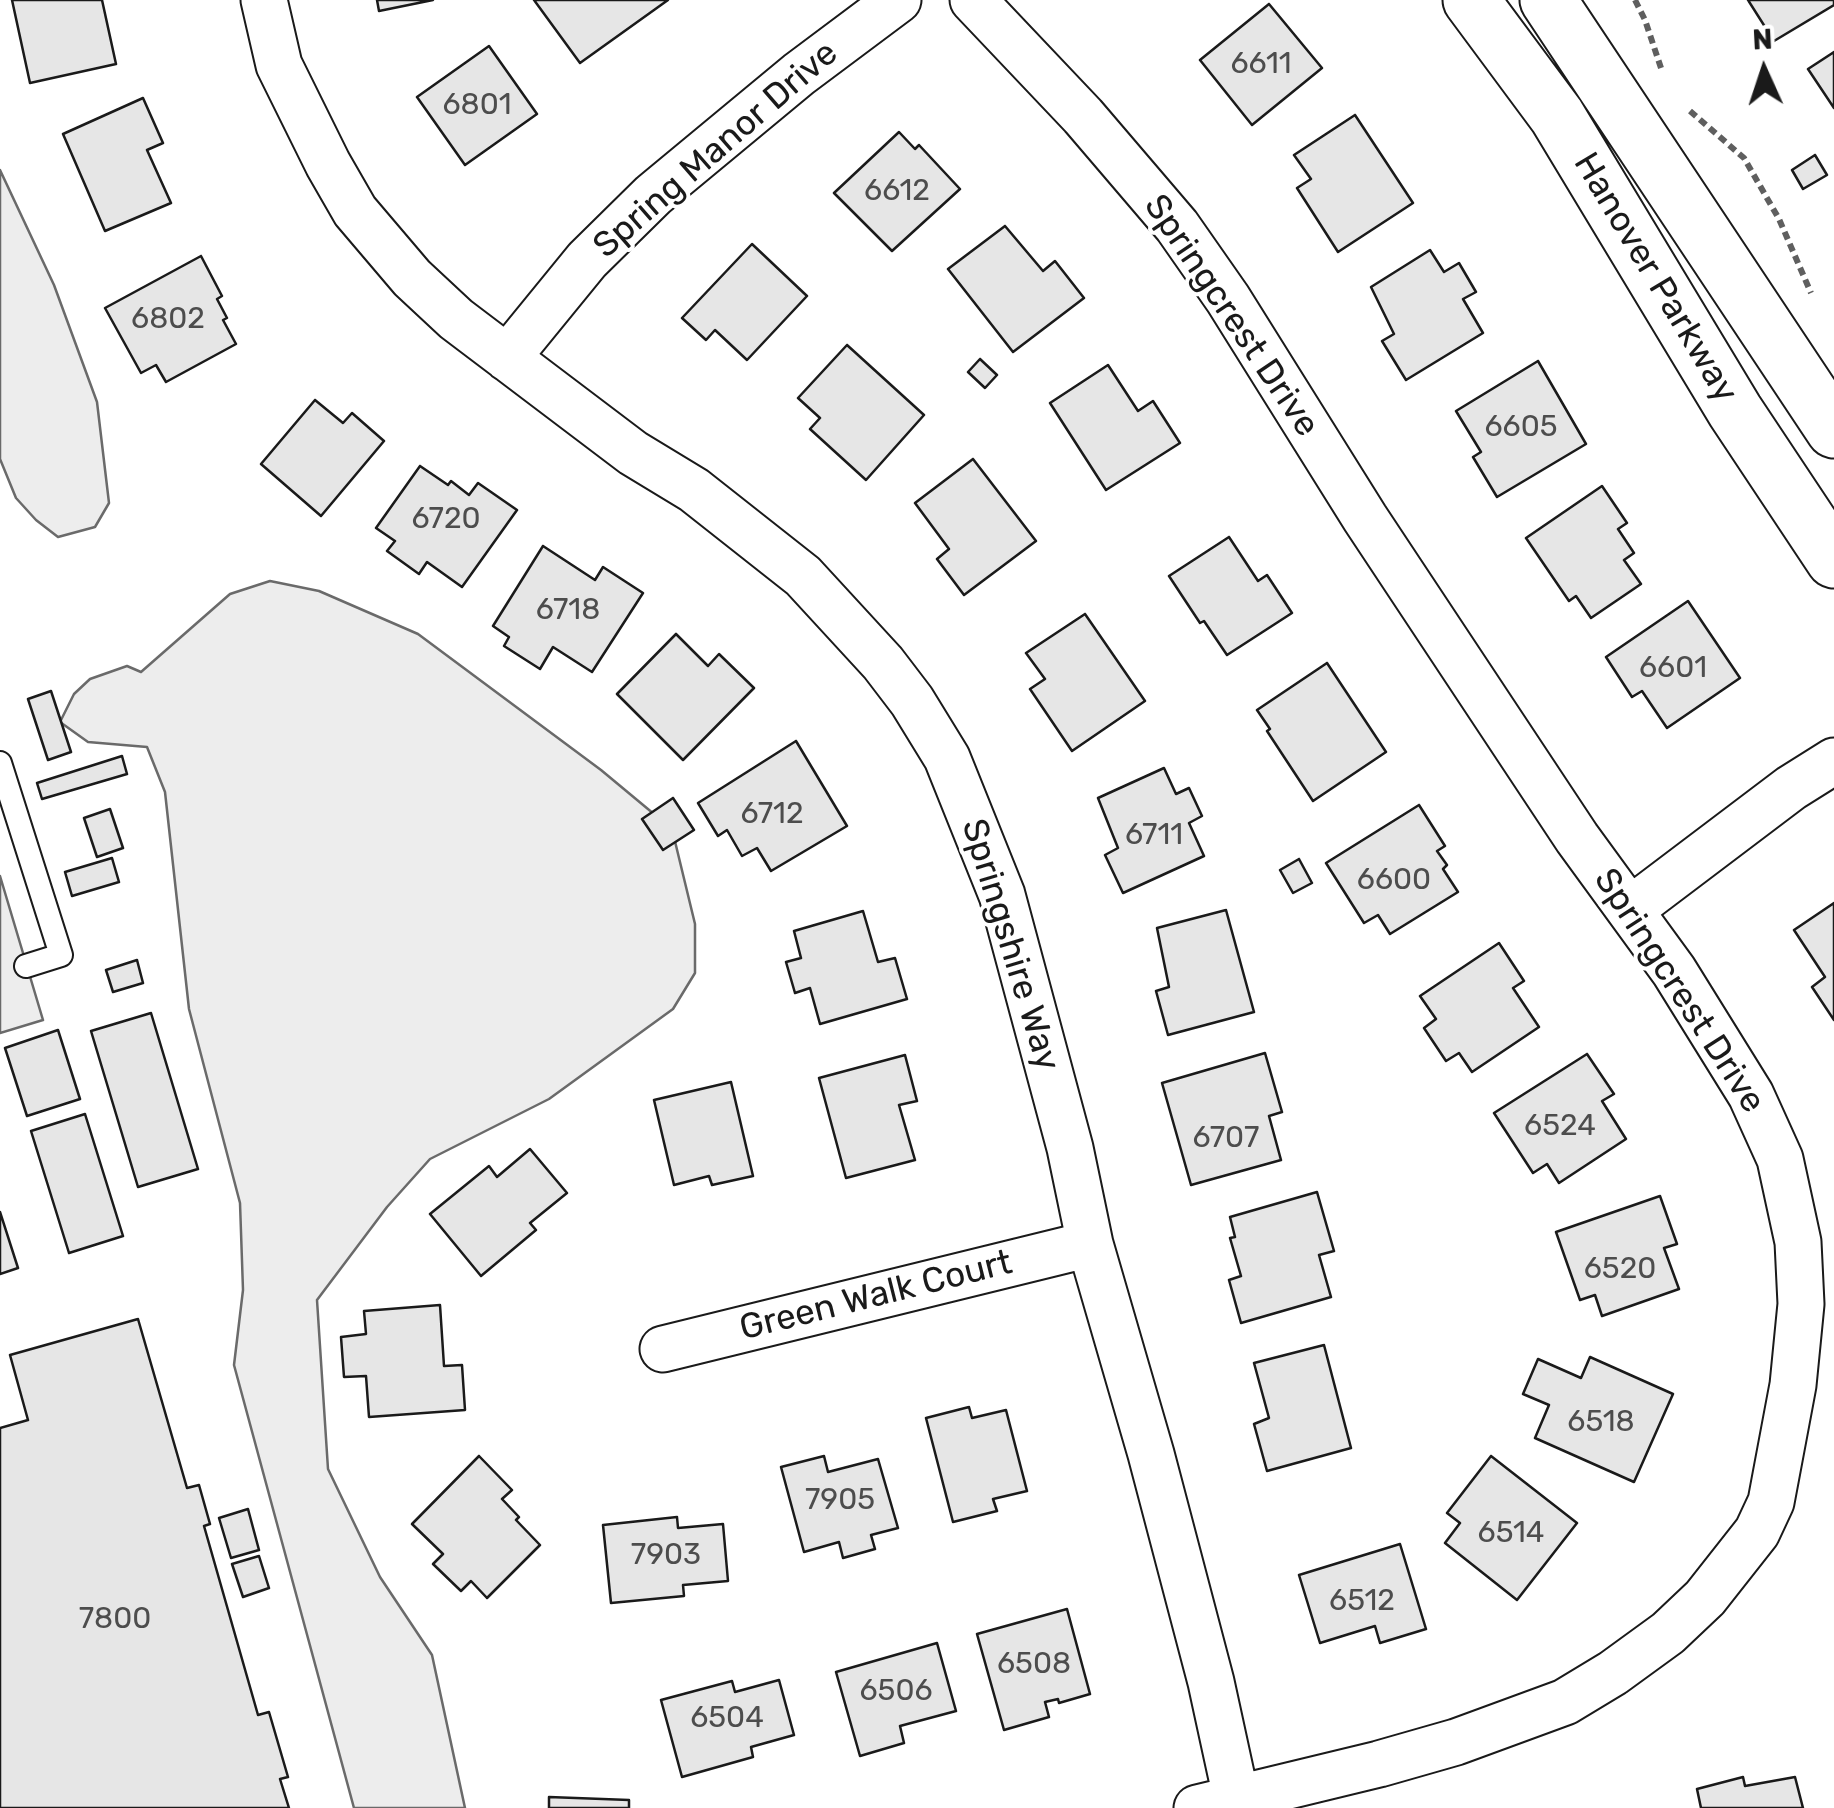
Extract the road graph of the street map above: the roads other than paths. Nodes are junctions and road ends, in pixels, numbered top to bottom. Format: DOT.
graph roads {
  1 [pos="264,0"];
  2 [pos="898,0"];
  3 [pos="973,0"];
  4 [pos="1471,0"];
  5 [pos="1548,0"];
  6 [pos="507,358"];
  7 [pos="1834,430"];
  8 [pos="1834,560"];
  9 [pos="1834,761"];
  10 [pos="0,763"];
  11 [pos="1631,908"];
  12 [pos="26,966"];
  13 [pos="1090,1244"];
  14 [pos="663,1348"];
  15 [pos="1216,1802"];
  1 -- 6 [label="street, Springshire Way"];
  2 -- 6 [label="street, Spring Manor Drive"];
  3 -- 11 [label="street, Springcrest Drive"];
  4 -- 8 [label="street, Hanover Parkway"];
  5 -- 7 [label="street, Hanover Parkway"];
  6 -- 13 [label="street, Springshire Way"];
  9 -- 11 [label="street"];
  10 -- 12 [label="lane"];
  11 -- 15 [label="street, Springcrest Drive"];
  13 -- 14 [label="street, Green Walk Court"];
  13 -- 15 [label="street, Springshire Way"];
}
